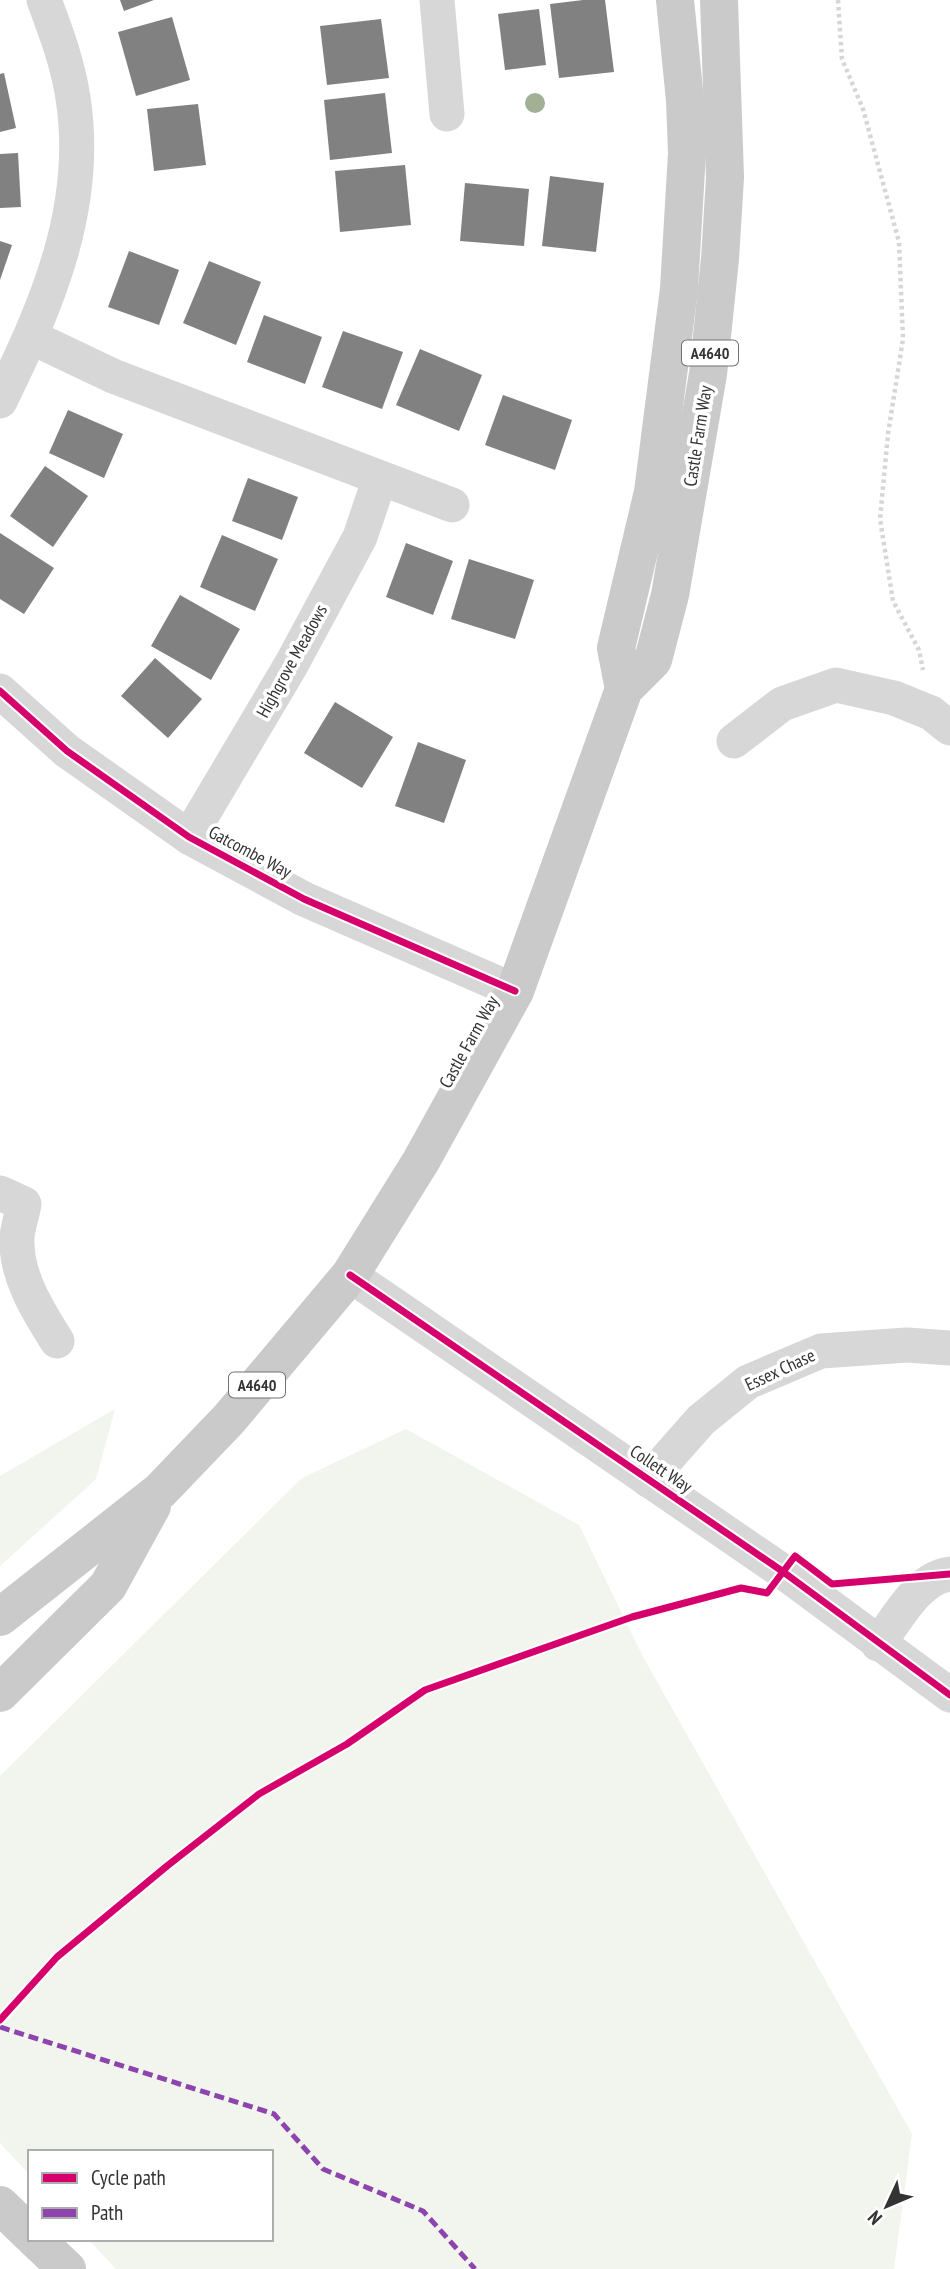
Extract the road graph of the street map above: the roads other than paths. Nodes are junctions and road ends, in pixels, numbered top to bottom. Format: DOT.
graph roads {
  1 [pos="44,0"];
  2 [pos="437,0"];
  3 [pos="675,0"];
  4 [pos="719,0"];
  5 [pos="447,114"];
  6 [pos="31,337"];
  7 [pos="0,401"];
  8 [pos="380,478"];
  9 [pos="452,505"];
  10 [pos="624,690"];
  11 [pos="0,691"];
  12 [pos="940,720"];
  13 [pos="734,741"];
  14 [pos="190,837"];
  15 [pos="515,991"];
  16 [pos="12,1198"];
  17 [pos="350,1275"];
  18 [pos="57,1341"];
  19 [pos="950,1348"];
  20 [pos="648,1480"];
  21 [pos="160,1491"];
  22 [pos="950,1574"];
  23 [pos="0,1617"];
  24 [pos="877,1644"];
  25 [pos="0,1693"];
  26 [pos="950,1695"];
  27 [pos="0,2205"];
  28 [pos="28,2232"];
  29 [pos="38,2241"];
  30 [pos="67,2269"];
  1 -- 6 [label="street"];
  2 -- 5 [label="street"];
  3 -- 10 [label="main road, Castle Farm Way / A4640"];
  4 -- 10 [label="main road, Castle Farm Way / A4640"];
  6 -- 7 [label="street"];
  6 -- 8 [label="street"];
  8 -- 9 [label="street"];
  8 -- 14 [label="street, Highgrove Meadows"];
  10 -- 15 [label="main road, Castle Farm Way / A4640"];
  11 -- 14 [label="street, Gatcombe Way"];
  12 -- 13 [label="street"];
  14 -- 15 [label="street, Gatcombe Way"];
  15 -- 17 [label="main road, Castle Farm Way / A4640"];
  16 -- 18 [label="street"];
  17 -- 20 [label="street, Collett Way"];
  17 -- 21 [label="main road, Castle Farm Way / A4640"];
  19 -- 20 [label="street, Essex Chase"];
  20 -- 24 [label="street, Collett Way"];
  21 -- 23 [label="main road, A4640"];
  21 -- 25 [label="main road, A4640"];
  22 -- 24 [label="street"];
  24 -- 26 [label="street, Collett Way"];
  27 -- 28 [label="main road"];
  29 -- 30 [label="main road"];
}
